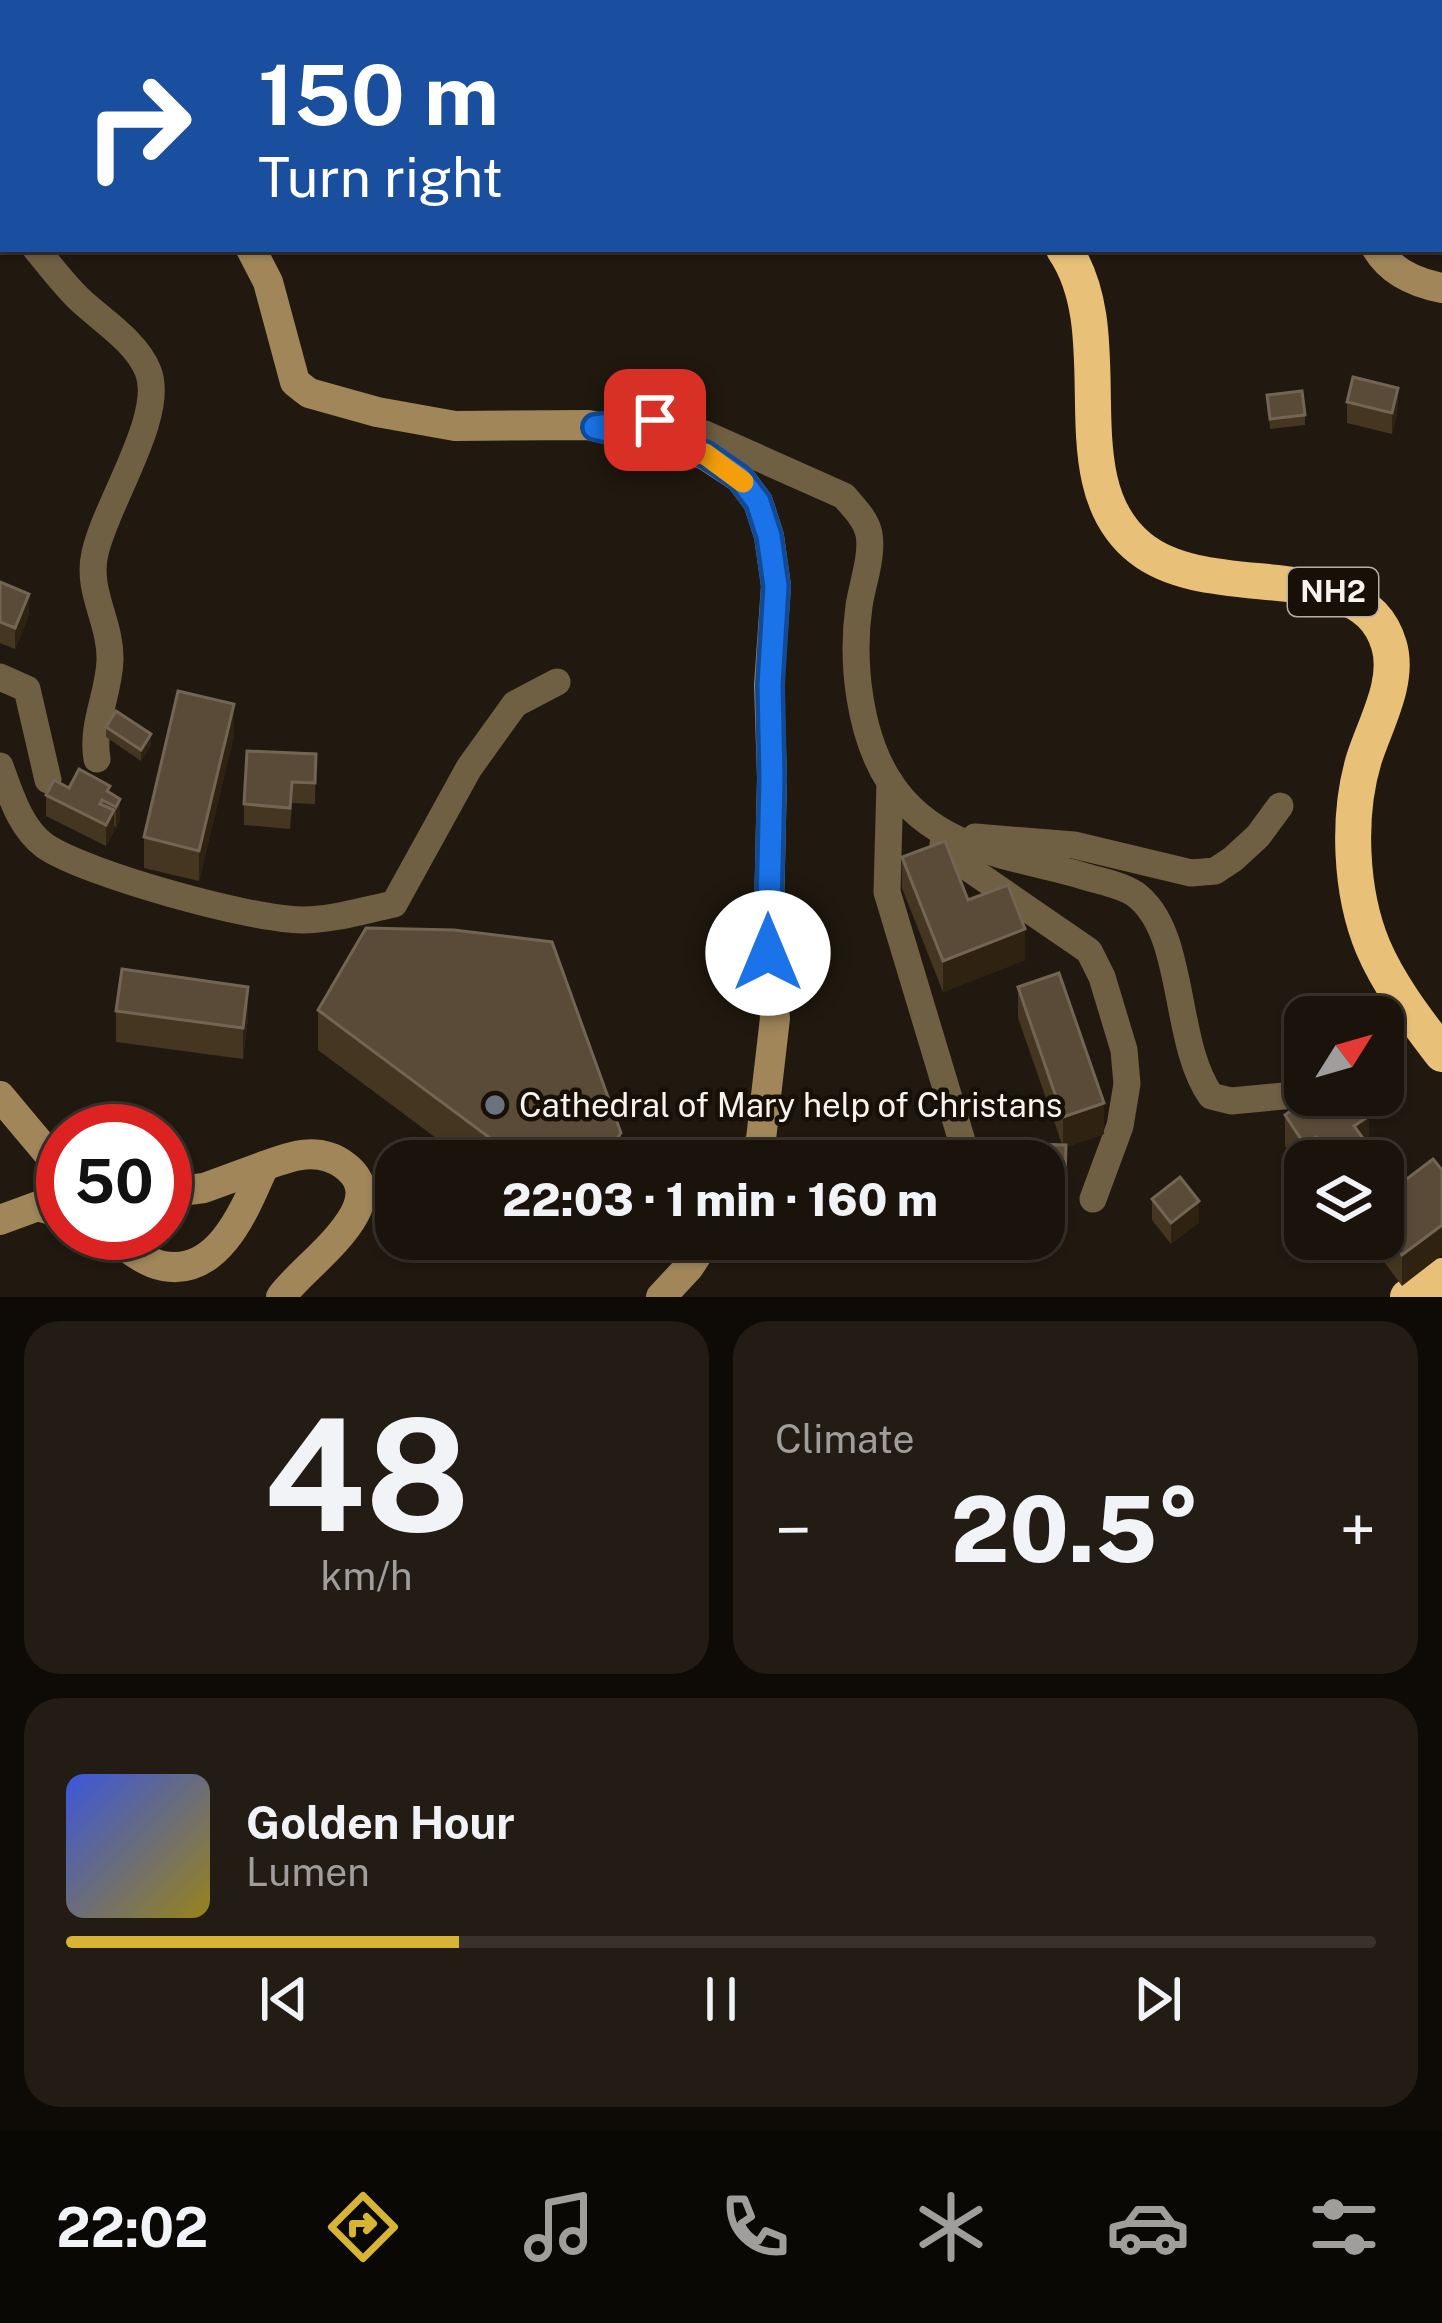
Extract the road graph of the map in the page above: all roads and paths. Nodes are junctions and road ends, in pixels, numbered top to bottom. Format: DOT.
graph roads {
  1 [pos="39,252"];
  2 [pos="253,252"];
  3 [pos="1066,252"];
  4 [pos="1379,252"];
  5 [pos="1442,287"];
  6 [pos="595,427"];
  7 [pos="0,676"];
  8 [pos="557,682"];
  9 [pos="97,759"];
  10 [pos="0,766"];
  11 [pos="48,780"];
  12 [pos="890,782"];
  13 [pos="1280,806"];
  14 [pos="930,826"];
  15 [pos="1442,1054"];
  16 [pos="0,1096"];
  17 [pos="1284,1096"];
  18 [pos="36,1139"];
  19 [pos="760,1140"];
  20 [pos="962,1140"];
  21 [pos="264,1166"];
  22 [pos="192,1190"];
  23 [pos="0,1197"];
  24 [pos="1093,1198"];
  25 [pos="36,1206"];
  26 [pos="36,1213"];
  27 [pos="0,1220"];
  28 [pos="150,1260"];
  29 [pos="694,1260"];
  30 [pos="1442,1276"];
  31 [pos="281,1297"];
  32 [pos="661,1297"];
  33 [pos="1408,1297"];
  1 -- 9 [label="street"];
  2 -- 6 [label="main road"];
  3 -- 15 [label="highway, NH2"];
  4 -- 5 [label="main road"];
  6 -- 12 [label="street"];
  6 -- 19 [label="main road"];
  7 -- 11 [label="street"];
  8 -- 10 [label="street"];
  12 -- 14 [label="street"];
  12 -- 20 [label="street"];
  13 -- 14 [label="street"];
  14 -- 17 [label="street"];
  14 -- 24 [label="street"];
  16 -- 18 [label="main road"];
  21 -- 22 [label="main road"];
  21 -- 28 [label="main road"];
  21 -- 31 [label="main road"];
  23 -- 25 [label="main road"];
  26 -- 27 [label="main road"];
  29 -- 32 [label="main road"];
  30 -- 33 [label="highway"];
}
